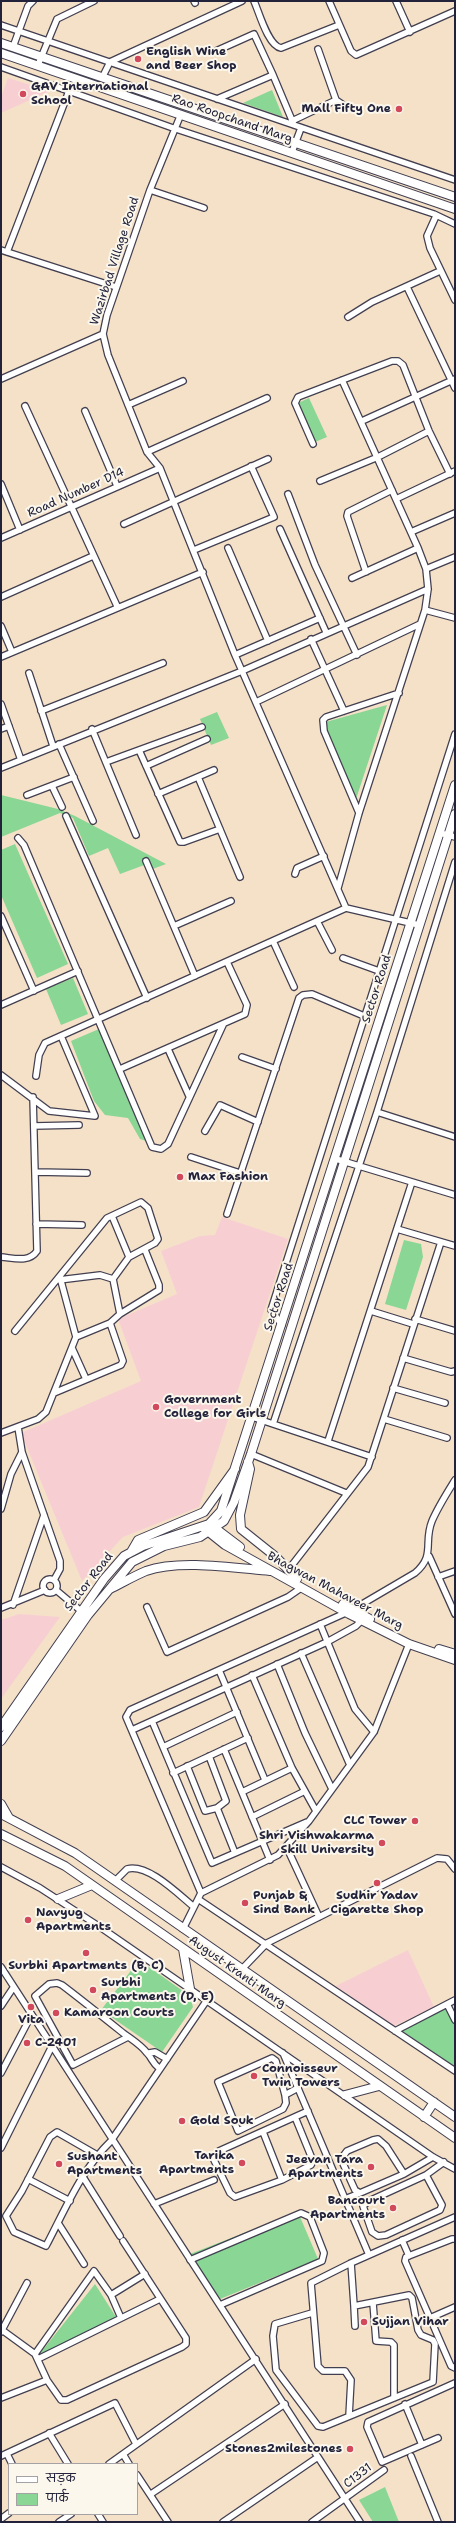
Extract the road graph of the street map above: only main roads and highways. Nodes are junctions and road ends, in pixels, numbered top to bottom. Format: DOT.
graph roads {
  1 [pos="1,44"];
  2 [pos="1,53"];
  3 [pos="39,61"];
  4 [pos="455,197"];
  5 [pos="455,209"];
  6 [pos="455,786"];
  7 [pos="455,814"];
  8 [pos="448,835"];
  9 [pos="340,1160"];
  10 [pos="249,1458"];
  11 [pos="236,1468"];
  12 [pos="209,1528"];
  13 [pos="131,1552"];
  14 [pos="272,1572"];
  15 [pos="297,1579"];
  16 [pos="106,1591"];
  17 [pos="349,1611"];
  18 [pos="455,1654"];
  19 [pos="455,1660"];
  20 [pos="1,1727"];
  21 [pos="1,1742"];
  22 [pos="1,1804"];
  23 [pos="1,1814"];
  24 [pos="9,1818"];
  25 [pos="2,1835"];
  26 [pos="92,1885"];
  27 [pos="58,1899"];
  28 [pos="183,1949"];
  29 [pos="190,1989"];
  30 [pos="379,2086"];
  31 [pos="345,2095"];
  32 [pos="434,2102"];
  33 [pos="424,2117"];
  34 [pos="455,2117"];
  35 [pos="455,2138"];
  1 -- 3 [label="main road, Rao Roopchand Marg"];
  2 -- 3 [label="main road, Rao Roopchand Marg"];
  3 -- 4 [label="main road, Rao Roopchand Marg"];
  3 -- 5 [label="main road, Rao Roopchand Marg"];
  6 -- 8 [label="main road, Sector Road"];
  7 -- 8 [label="main road, Sector Road"];
  8 -- 9 [label="main road, Sector Road"];
  8 -- 9 [label="main road, Sector Road"];
  9 -- 10 [label="main road, Sector Road"];
  9 -- 11 [label="main road, Sector Road"];
  10 -- 12 [label="main road, Sector Road"];
  10 -- 15 [label="main road"];
  11 -- 12 [label="main road, Sector Road"];
  11 -- 13 [label="main road"];
  12 -- 13 [label="main road, Sector Road"];
  12 -- 14 [label="main road, Bhagwan Mahaveer Marg"];
  12 -- 15 [label="main road, Bhagwan Mahaveer Marg"];
  12 -- 16 [label="main road, Sector Road"];
  13 -- 20 [label="main road, Sector Road"];
  14 -- 16 [label="main road"];
  14 -- 17 [label="main road, Bhagwan Mahaveer Marg"];
  15 -- 17 [label="main road, Bhagwan Mahaveer Marg"];
  16 -- 21 [label="main road, Sector Road"];
  17 -- 18 [label="main road, Bhagwan Mahaveer Marg"];
  17 -- 19 [label="main road, Bhagwan Mahaveer Marg"];
  22 -- 24 [label="main road"];
  23 -- 24 [label="main road, August Kranti Marg"];
  24 -- 32 [label="main road, August Kranti Marg"];
  25 -- 26 [label="main road, August Kranti Marg"];
  26 -- 27 [label="main road"];
  26 -- 28 [label="main road, August Kranti Marg"];
  28 -- 29 [label="main road"];
  28 -- 30 [label="main road, August Kranti Marg"];
  30 -- 31 [label="main road"];
  30 -- 33 [label="main road, August Kranti Marg"];
  32 -- 33 [label="main road"];
  32 -- 34 [label="main road, August Kranti Marg"];
  33 -- 35 [label="main road, August Kranti Marg"];
}
